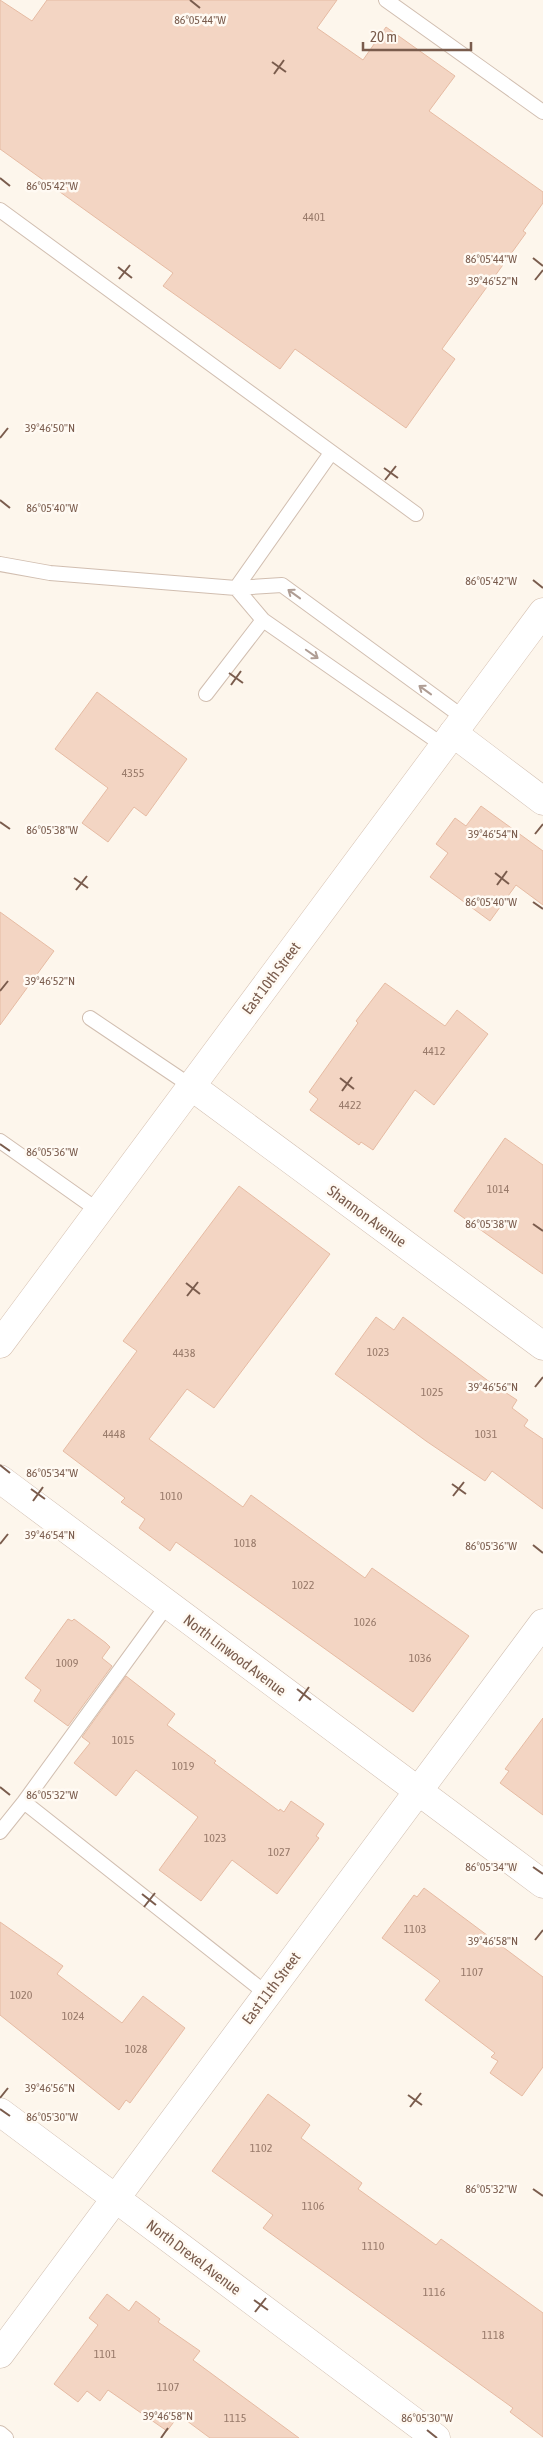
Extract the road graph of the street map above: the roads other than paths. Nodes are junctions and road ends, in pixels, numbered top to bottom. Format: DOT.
graph roads {
  1 [pos="386,0"];
  2 [pos="543,112"];
  3 [pos="0,210"];
  4 [pos="331,452"];
  5 [pos="416,514"];
  6 [pos="0,564"];
  7 [pos="236,588"];
  8 [pos="543,612"];
  9 [pos="263,620"];
  10 [pos="206,694"];
  11 [pos="454,732"];
  12 [pos="543,801"];
  13 [pos="90,1018"];
  14 [pos="191,1086"];
  15 [pos="0,1140"];
  16 [pos="99,1211"];
  17 [pos="0,1344"];
  18 [pos="543,1346"];
  19 [pos="0,1479"];
  20 [pos="168,1604"];
  21 [pos="543,1623"];
  22 [pos="418,1791"];
  23 [pos="24,1802"];
  24 [pos="0,1832"];
  25 [pos="543,1884"];
  26 [pos="267,1994"];
  27 [pos="0,2112"];
  28 [pos="115,2198"];
  29 [pos="0,2354"];
  30 [pos="0,2434"];
  31 [pos="6,2438"];
  32 [pos="436,2438"];
  1 -- 2 [label="lane"];
  3 -- 4 [label="lane"];
  4 -- 5 [label="lane"];
  4 -- 7 [label="lane"];
  6 -- 7 [label="lane"];
  7 -- 9 [label="lane"];
  11 -- 7 [label="lane, one-way"];
  8 -- 11 [label="street, East 10th Street"];
  9 -- 10 [label="lane"];
  9 -- 11 [label="lane, one-way"];
  11 -- 12 [label="street"];
  11 -- 14 [label="street, East 10th Street"];
  13 -- 14 [label="lane"];
  14 -- 16 [label="street, East 10th Street"];
  14 -- 18 [label="street, Shannon Avenue"];
  15 -- 16 [label="lane"];
  16 -- 17 [label="street, East 10th Street"];
  19 -- 20 [label="street, North Linwood Avenue"];
  20 -- 22 [label="street, North Linwood Avenue"];
  20 -- 23 [label="lane"];
  21 -- 22 [label="street, East 11th Street"];
  22 -- 25 [label="street, North Linwood Avenue"];
  22 -- 26 [label="street, East 11th Street"];
  23 -- 24 [label="lane"];
  23 -- 26 [label="lane"];
  26 -- 28 [label="street, East 11th Street"];
  27 -- 28 [label="street, North Drexel Avenue"];
  28 -- 29 [label="street, East 11th Street"];
  28 -- 32 [label="street, North Drexel Avenue"];
  30 -- 31 [label="lane"];
}
